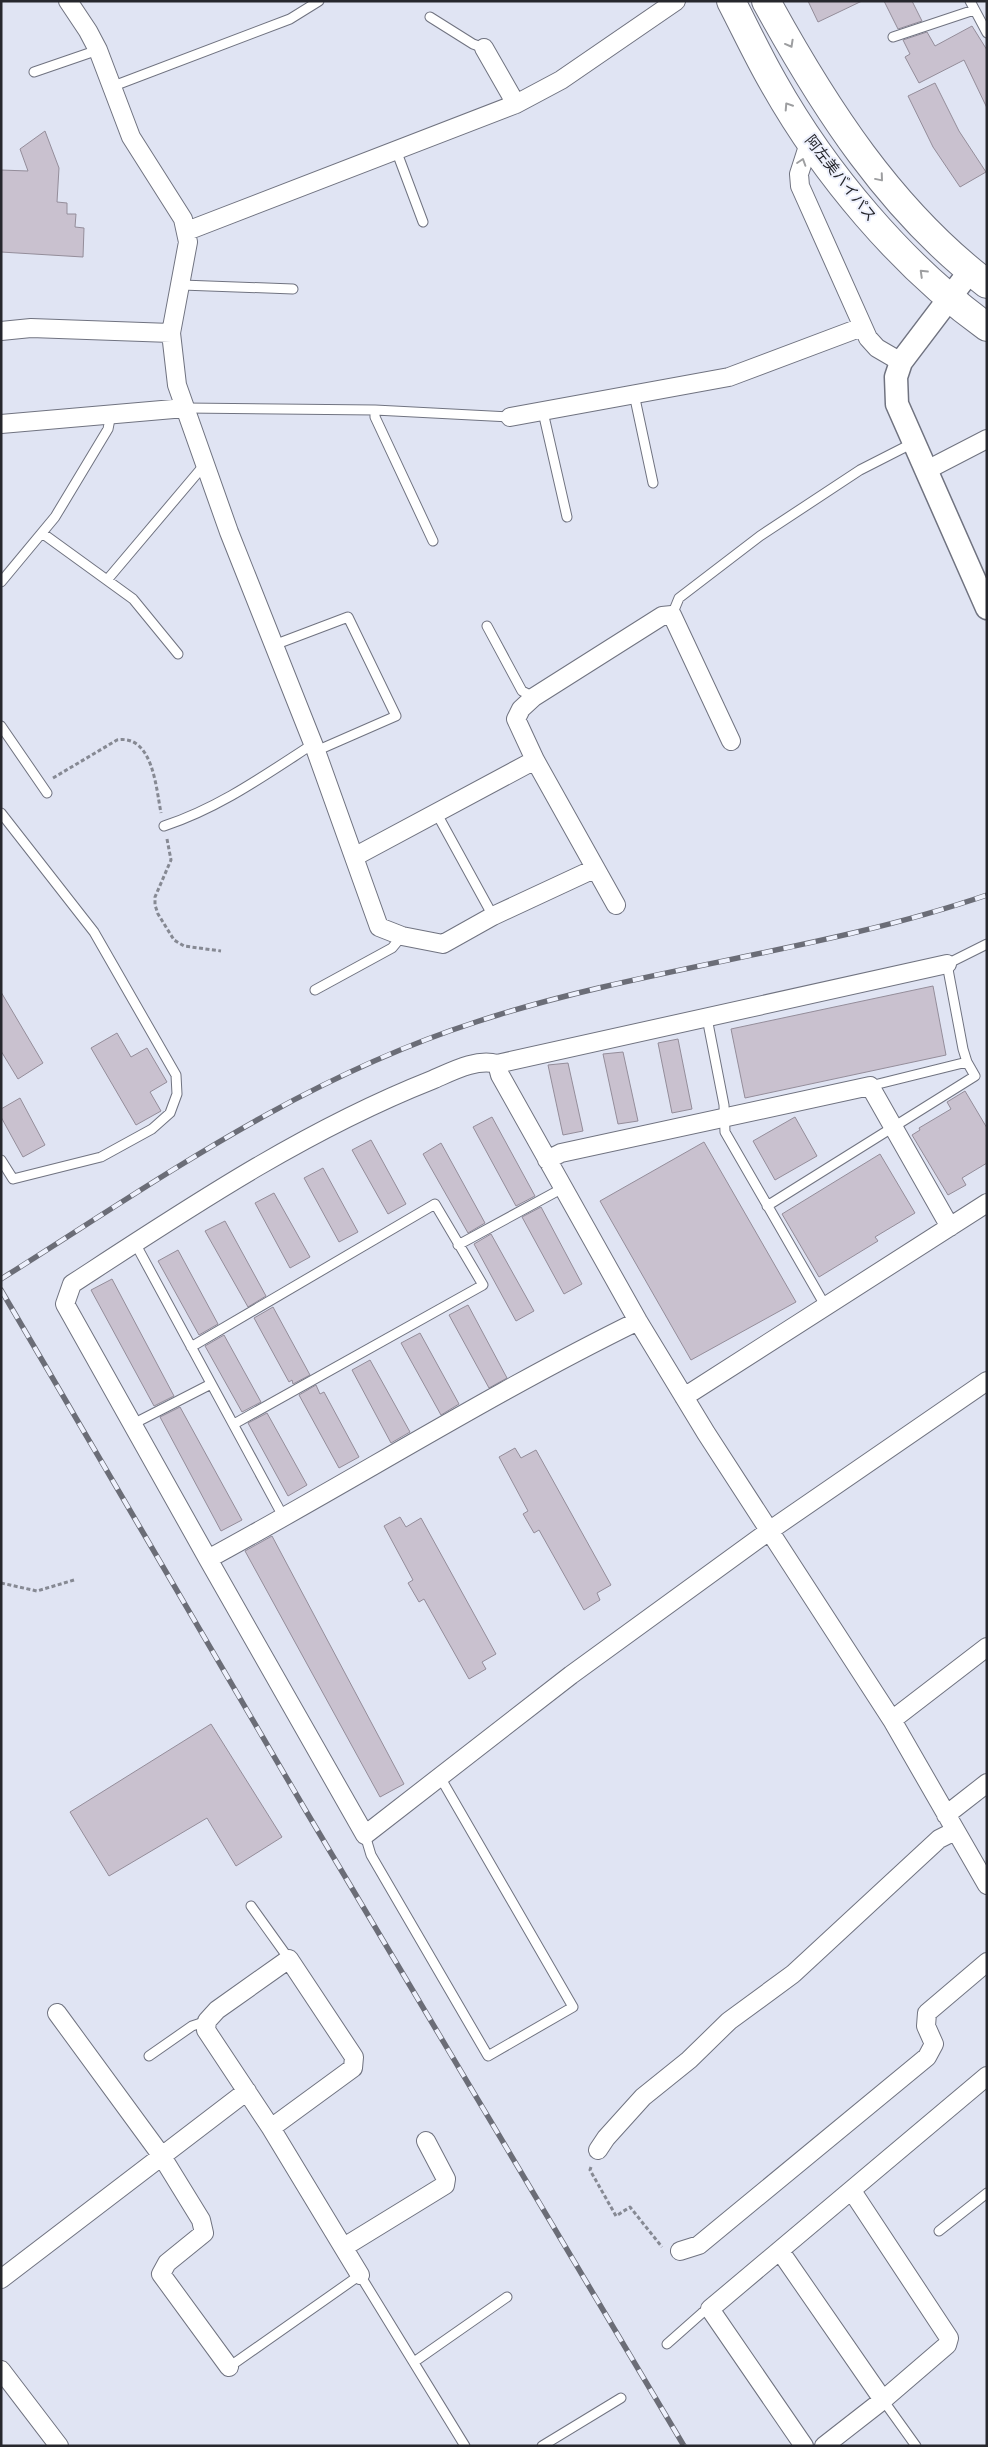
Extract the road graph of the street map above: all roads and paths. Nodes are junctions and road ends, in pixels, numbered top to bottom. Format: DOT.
graph roads {
  1 [pos="68,1"];
  2 [pos="320,1"];
  3 [pos="676,1"];
  4 [pos="731,1"];
  5 [pos="766,1"];
  6 [pos="972,6"];
  7 [pos="430,17"];
  8 [pos="987,33"];
  9 [pos="893,38"];
  10 [pos="484,48"];
  11 [pos="98,50"];
  12 [pos="34,72"];
  13 [pos="111,88"];
  14 [pos="516,104"];
  15 [pos="810,140"];
  16 [pos="396,150"];
  17 [pos="423,222"];
  18 [pos="187,231"];
  19 [pos="978,278"];
  20 [pos="182,285"];
  21 [pos="293,289"];
  22 [pos="950,298"];
  23 [pos="862,327"];
  24 [pos="987,327"];
  25 [pos="1,331"];
  26 [pos="171,334"];
  27 [pos="902,362"];
  28 [pos="634,394"];
  29 [pos="185,408"];
  30 [pos="375,410"];
  31 [pos="543,412"];
  32 [pos="111,414"];
  33 [pos="510,417"];
  34 [pos="1,424"];
  35 [pos="987,439"];
  36 [pos="913,443"];
  37 [pos="206,467"];
  38 [pos="925,471"];
  39 [pos="653,483"];
  40 [pos="567,517"];
  41 [pos="42,533"];
  42 [pos="432,541"];
  43 [pos="107,580"];
  44 [pos="1,582"];
  45 [pos="987,608"];
  46 [pos="672,614"];
  47 [pos="487,626"];
  48 [pos="274,645"];
  49 [pos="178,654"];
  50 [pos="534,697"];
  51 [pos="1,726"];
  52 [pos="731,741"];
  53 [pos="314,748"];
  54 [pos="535,760"];
  55 [pos="41,784"];
  56 [pos="47,793"];
  57 [pos="1,813"];
  58 [pos="437,814"];
  59 [pos="164,826"];
  60 [pos="354,857"];
  61 [pos="594,870"];
  62 [pos="616,904"];
  63 [pos="493,916"];
  64 [pos="402,936"];
  65 [pos="987,944"];
  66 [pos="221,951"];
  67 [pos="946,964"];
  68 [pos="315,990"];
  69 [pos="707,1018"];
  70 [pos="966,1062"];
  71 [pos="497,1064"];
  72 [pos="870,1086"];
  73 [pos="725,1117"];
  74 [pos="893,1126"];
  75 [pos="1,1160"];
  76 [pos="547,1160"];
  77 [pos="563,1188"];
  78 [pos="987,1203"];
  79 [pos="767,1206"];
  80 [pos="950,1227"];
  81 [pos="135,1243"];
  82 [pos="458,1245"];
  83 [pos="826,1307"];
  84 [pos="638,1321"];
  85 [pos="191,1347"];
  86 [pos="987,1380"];
  87 [pos="211,1384"];
  88 [pos="684,1397"];
  89 [pos="133,1424"];
  90 [pos="234,1424"];
  91 [pos="284,1518"];
  92 [pos="769,1531"];
  93 [pos="208,1559"];
  94 [pos="74,1580"];
  95 [pos="1,1583"];
  96 [pos="987,1647"];
  97 [pos="892,1720"];
  98 [pos="440,1777"];
  99 [pos="987,1783"];
  100 [pos="946,1814"];
  101 [pos="955,1831"];
  102 [pos="366,1835"];
  103 [pos="987,1885"];
  104 [pos="251,1906"];
  105 [pos="289,1959"];
  106 [pos="987,1962"];
  107 [pos="57,2013"];
  108 [pos="207,2021"];
  109 [pos="149,2056"];
  110 [pos="987,2076"];
  111 [pos="247,2090"];
  112 [pos="271,2128"];
  113 [pos="426,2141"];
  114 [pos="598,2150"];
  115 [pos="161,2155"];
  116 [pos="852,2191"];
  117 [pos="987,2193"];
  118 [pos="939,2231"];
  119 [pos="344,2247"];
  120 [pos="780,2250"];
  121 [pos="680,2252"];
  122 [pos="360,2276"];
  123 [pos="1,2279"];
  124 [pos="507,2297"];
  125 [pos="710,2309"];
  126 [pos="667,2344"];
  127 [pos="414,2362"];
  128 [pos="229,2367"];
  129 [pos="1,2370"];
  130 [pos="621,2398"];
  131 [pos="883,2400"];
  132 [pos="59,2446"];
  133 [pos="465,2446"];
  134 [pos="542,2446"];
  135 [pos="804,2446"];
  136 [pos="824,2446"];
  137 [pos="916,2446"];
  1 -- 11 [label="street"];
  2 -- 13 [label="lane"];
  3 -- 14 [label="street"];
  15 -- 4 [label="main road, 阿左美バイパス, one-way"];
  5 -- 19 [label="main road, 阿左美バイパス, one-way"];
  6 -- 8 [label="lane"];
  6 -- 9 [label="lane"];
  7 -- 10 [label="lane"];
  10 -- 14 [label="street"];
  11 -- 12 [label="lane"];
  11 -- 13 [label="street"];
  13 -- 18 [label="street"];
  14 -- 16 [label="street"];
  22 -- 15 [label="main road, 阿左美バイパス, one-way"];
  23 -- 15 [label="street, one-way"];
  16 -- 17 [label="lane"];
  16 -- 18 [label="street"];
  18 -- 20 [label="street"];
  19 -- 22 [label="street"];
  20 -- 21 [label="lane"];
  20 -- 26 [label="street"];
  22 -- 24 [label="main road, 阿左美バイパス"];
  22 -- 27 [label="street"];
  23 -- 27 [label="street"];
  23 -- 28 [label="street"];
  25 -- 26 [label="street"];
  26 -- 29 [label="street"];
  27 -- 36 [label="street"];
  28 -- 31 [label="street"];
  28 -- 39 [label="lane"];
  29 -- 30 [label="lane"];
  29 -- 32 [label="street"];
  29 -- 37 [label="street"];
  30 -- 33 [label="lane"];
  30 -- 42 [label="lane"];
  31 -- 33 [label="street"];
  31 -- 40 [label="lane"];
  32 -- 34 [label="street"];
  32 -- 41 [label="lane"];
  35 -- 38 [label="street"];
  36 -- 38 [label="street"];
  36 -- 46 [label="lane"];
  37 -- 43 [label="lane"];
  37 -- 48 [label="street"];
  38 -- 45 [label="street"];
  41 -- 43 [label="lane"];
  41 -- 44 [label="lane"];
  43 -- 49 [label="lane"];
  46 -- 50 [label="street"];
  46 -- 52 [label="street"];
  47 -- 50 [label="lane"];
  48 -- 53 [label="street"];
  48 -- 53 [label="lane"];
  50 -- 54 [label="street"];
  51 -- 55 [label="lane"];
  53 -- 59 [label="lane"];
  53 -- 60 [label="street"];
  54 -- 58 [label="street"];
  54 -- 61 [label="street"];
  55 -- 56 [label="lane"];
  55 -- 59 [label="path"];
  57 -- 75 [label="lane"];
  58 -- 60 [label="street"];
  58 -- 63 [label="lane"];
  59 -- 66 [label="path"];
  60 -- 64 [label="street"];
  61 -- 62 [label="street"];
  61 -- 63 [label="street"];
  63 -- 64 [label="street"];
  64 -- 68 [label="lane"];
  65 -- 67 [label="lane"];
  67 -- 69 [label="street"];
  67 -- 70 [label="lane"];
  69 -- 71 [label="street"];
  69 -- 73 [label="lane"];
  70 -- 72 [label="lane"];
  70 -- 74 [label="lane"];
  71 -- 76 [label="street"];
  71 -- 81 [label="street"];
  72 -- 73 [label="street"];
  72 -- 74 [label="street"];
  73 -- 76 [label="street"];
  73 -- 79 [label="lane"];
  74 -- 79 [label="lane"];
  74 -- 80 [label="street"];
  76 -- 77 [label="street"];
  77 -- 82 [label="lane"];
  77 -- 84 [label="street"];
  78 -- 80 [label="street"];
  79 -- 83 [label="lane"];
  80 -- 83 [label="street"];
  81 -- 85 [label="lane"];
  81 -- 89 [label="street"];
  82 -- 85 [label="lane"];
  82 -- 90 [label="lane"];
  83 -- 88 [label="street"];
  84 -- 88 [label="street"];
  84 -- 91 [label="street"];
  85 -- 87 [label="lane"];
  86 -- 92 [label="street"];
  87 -- 89 [label="lane"];
  87 -- 90 [label="lane"];
  88 -- 92 [label="street"];
  89 -- 93 [label="street"];
  90 -- 91 [label="lane"];
  91 -- 93 [label="street"];
  92 -- 97 [label="street"];
  92 -- 98 [label="street"];
  93 -- 102 [label="street"];
  94 -- 95 [label="path"];
  96 -- 97 [label="street"];
  97 -- 100 [label="street"];
  98 -- 102 [label="street"];
  98 -- 102 [label="lane"];
  99 -- 100 [label="street"];
  100 -- 101 [label="street"];
  101 -- 103 [label="street"];
  101 -- 114 [label="street"];
  104 -- 105 [label="lane"];
  105 -- 108 [label="street"];
  105 -- 112 [label="street"];
  106 -- 121 [label="street"];
  107 -- 115 [label="street"];
  108 -- 109 [label="lane"];
  108 -- 111 [label="street"];
  110 -- 116 [label="street"];
  111 -- 112 [label="street"];
  111 -- 115 [label="street"];
  112 -- 119 [label="street"];
  113 -- 119 [label="street"];
  114 -- 121 [label="path"];
  115 -- 123 [label="street"];
  115 -- 128 [label="street"];
  116 -- 120 [label="street"];
  116 -- 131 [label="street"];
  117 -- 118 [label="lane"];
  119 -- 122 [label="street"];
  120 -- 125 [label="street"];
  120 -- 131 [label="street"];
  122 -- 127 [label="lane"];
  122 -- 128 [label="lane"];
  124 -- 127 [label="lane"];
  125 -- 126 [label="lane"];
  125 -- 135 [label="street"];
  127 -- 133 [label="lane"];
  129 -- 132 [label="street"];
  130 -- 134 [label="lane"];
  131 -- 136 [label="street"];
  131 -- 137 [label="lane"];
}
